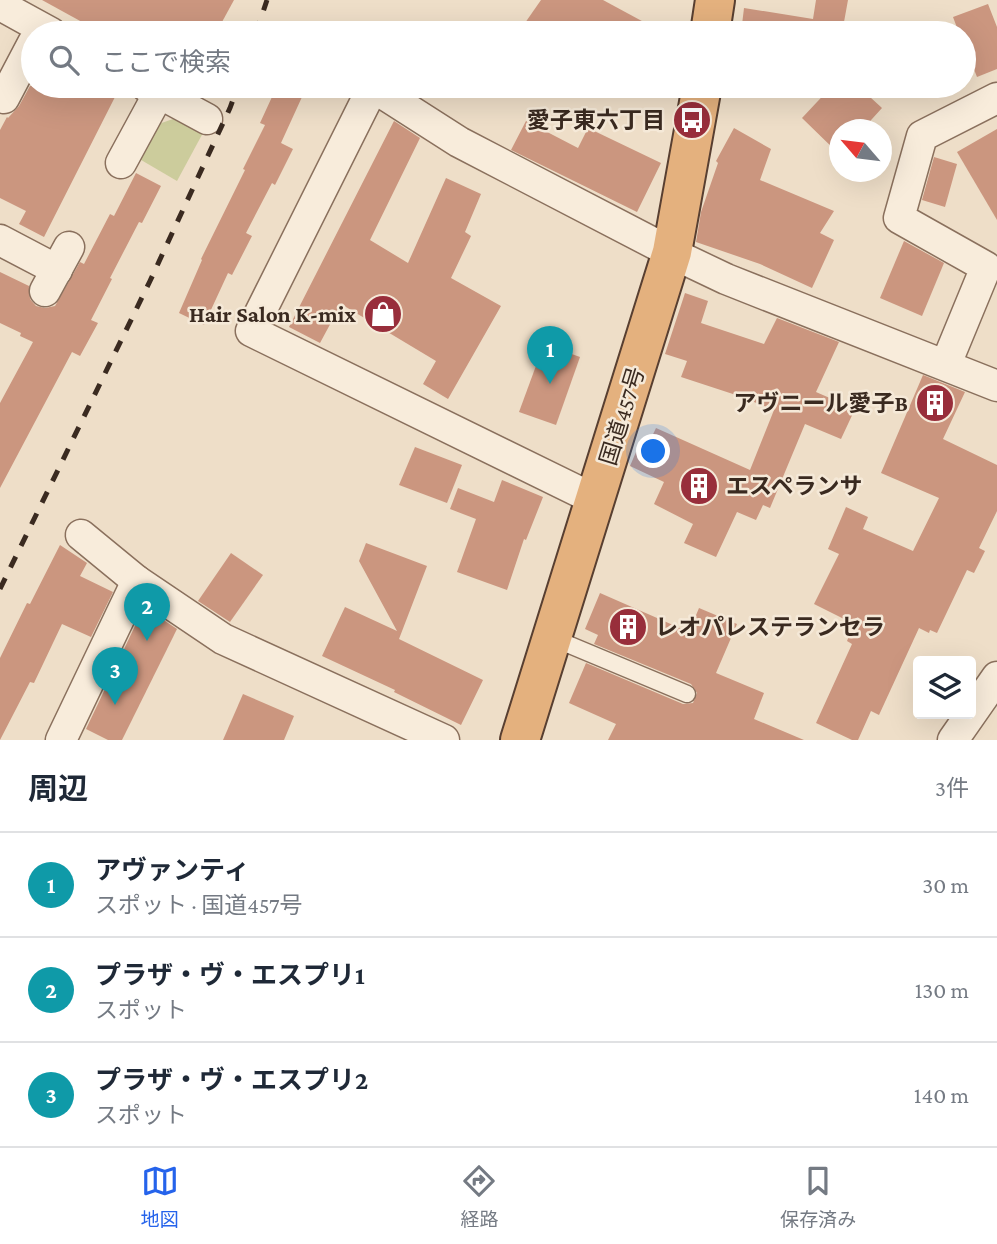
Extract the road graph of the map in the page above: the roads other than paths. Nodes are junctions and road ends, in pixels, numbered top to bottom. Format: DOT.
graph roads {
  1 [pos="0,5"];
  2 [pos="23,21"];
  3 [pos="21,69"];
  4 [pos="4,98"];
  5 [pos="149,98"];
  6 [pos="169,98"];
  7 [pos="368,98"];
  8 [pos="390,98"];
  9 [pos="700,98"];
  10 [pos="997,98"];
  11 [pos="207,119"];
  12 [pos="121,163"];
  13 [pos="0,240"];
  14 [pos="672,252"];
  15 [pos="57,269"];
  16 [pos="946,364"];
  17 [pos="997,386"];
  18 [pos="596,500"];
  19 [pos="80,535"];
  20 [pos="137,581"];
  21 [pos="553,638"];
  22 [pos="997,677"];
  23 [pos="687,694"];
  24 [pos="61,740"];
  25 [pos="444,740"];
  26 [pos="520,740"];
  27 [pos="953,740"];
  1 -- 2 [label="street"];
  3 -- 4 [label="street"];
  5 -- 12 [label="street"];
  6 -- 11 [label="street"];
  7 -- 18 [label="street"];
  8 -- 14 [label="street"];
  9 -- 14 [label="highway, 国道457号"];
  10 -- 16 [label="street"];
  13 -- 15 [label="street"];
  14 -- 16 [label="street"];
  14 -- 18 [label="highway, 国道457号"];
  16 -- 17 [label="street"];
  18 -- 21 [label="highway, 国道457号"];
  19 -- 20 [label="street"];
  20 -- 24 [label="street"];
  20 -- 25 [label="street"];
  21 -- 23 [label="lane"];
  21 -- 26 [label="highway, 国道457号"];
  22 -- 27 [label="street"];
}
